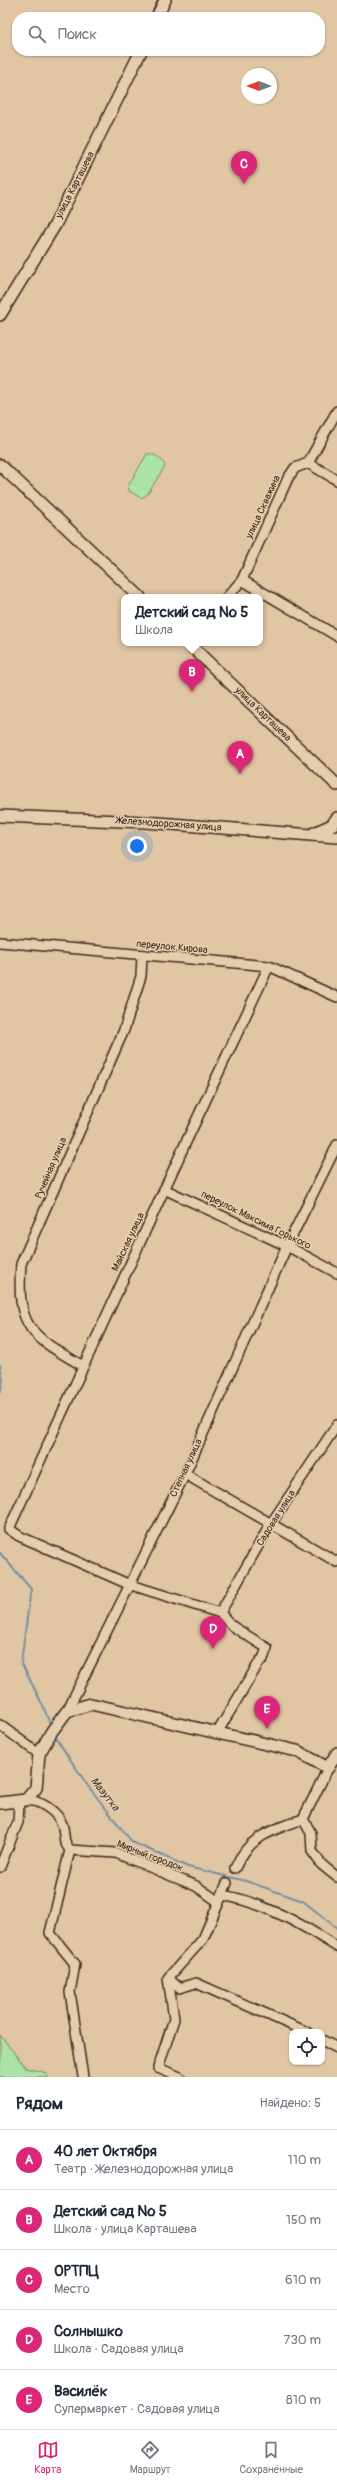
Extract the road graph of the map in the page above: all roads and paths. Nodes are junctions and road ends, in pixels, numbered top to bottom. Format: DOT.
graph roads {
  1 [pos="165,0"];
  2 [pos="159,12"];
  3 [pos="139,56"];
  4 [pos="0,315"];
  5 [pos="337,411"];
  6 [pos="308,463"];
  7 [pos="0,465"];
  8 [pos="337,480"];
  9 [pos="242,580"];
  10 [pos="137,594"];
  11 [pos="230,594"];
  12 [pos="337,636"];
  13 [pos="192,646"];
  14 [pos="337,785"];
  15 [pos="0,816"];
  16 [pos="337,818"];
  17 [pos="311,834"];
  18 [pos="337,837"];
  19 [pos="0,942"];
  20 [pos="142,956"];
  21 [pos="269,966"];
  22 [pos="337,996"];
  23 [pos="337,1145"];
  24 [pos="164,1189"];
  25 [pos="287,1246"];
  26 [pos="337,1273"];
  27 [pos="82,1366"];
  28 [pos="337,1425"];
  29 [pos="185,1474"];
  30 [pos="270,1525"];
  31 [pos="337,1562"];
  32 [pos="128,1584"];
  33 [pos="220,1614"];
  34 [pos="67,1711"];
  35 [pos="0,1725"];
  36 [pos="217,1733"];
  37 [pos="337,1753"];
  38 [pos="39,1754"];
  39 [pos="328,1768"];
  40 [pos="22,1801"];
  41 [pos="0,1803"];
  42 [pos="304,1819"];
  43 [pos="70,1850"];
  44 [pos="0,1867"];
  45 [pos="235,1868"];
  46 [pos="337,1877"];
  47 [pos="227,1883"];
  48 [pos="220,1898"];
  49 [pos="337,1947"];
  50 [pos="168,1978"];
  51 [pos="300,2029"];
  52 [pos="325,2042"];
  53 [pos="337,2048"];
  54 [pos="83,2077"];
  55 [pos="180,2077"];
  1 -- 2 [label="street"];
  3 -- 4 [label="street, улица Карташева"];
  5 -- 6 [label="street, улица Скважина"];
  6 -- 8 [label="street"];
  6 -- 9 [label="street, улица Скважина"];
  7 -- 10 [label="street"];
  9 -- 11 [label="street, улица Скважина"];
  9 -- 12 [label="street"];
  13 -- 14 [label="street, улица Карташева"];
  15 -- 17 [label="street, Железнодорожная улица"];
  16 -- 17 [label="street"];
  17 -- 18 [label="street, Железнодорожная улица"];
  19 -- 20 [label="street, переулок Кирова"];
  20 -- 21 [label="street, переулок Кирова"];
  20 -- 27 [label="street, Ручейная улица"];
  21 -- 22 [label="street, переулок Кирова"];
  21 -- 24 [label="street, Майская улица"];
  23 -- 25 [label="street, Степная улица"];
  24 -- 25 [label="street, переулок Максима Горького"];
  24 -- 27 [label="street, Майская улица"];
  25 -- 26 [label="street, переулок Максима Горького"];
  25 -- 29 [label="street, Степная улица"];
  27 -- 32 [label="street, Майская улица"];
  28 -- 30 [label="street, Садовая улица"];
  29 -- 30 [label="street"];
  29 -- 32 [label="street, Степная улица"];
  30 -- 31 [label="street"];
  30 -- 33 [label="street, Садовая улица"];
  32 -- 33 [label="street"];
  32 -- 34 [label="street, Степная улица"];
  33 -- 36 [label="street"];
  34 -- 36 [label="street"];
  34 -- 38 [label="street, Степная улица"];
  35 -- 38 [label="street"];
  36 -- 39 [label="street"];
  37 -- 39 [label="street"];
  38 -- 40 [label="street, Степная улица"];
  39 -- 42 [label="street"];
  40 -- 41 [label="street"];
  40 -- 43 [label="street"];
  40 -- 44 [label="street"];
  42 -- 45 [label="street"];
  42 -- 46 [label="street"];
  43 -- 48 [label="street, Мирный городок"];
  43 -- 54 [label="street"];
  47 -- 48 [label="street"];
  48 -- 49 [label="street, Мирный городок"];
  48 -- 50 [label="street"];
  50 -- 51 [label="street"];
  50 -- 55 [label="street"];
  52 -- 53 [label="street"];
}
